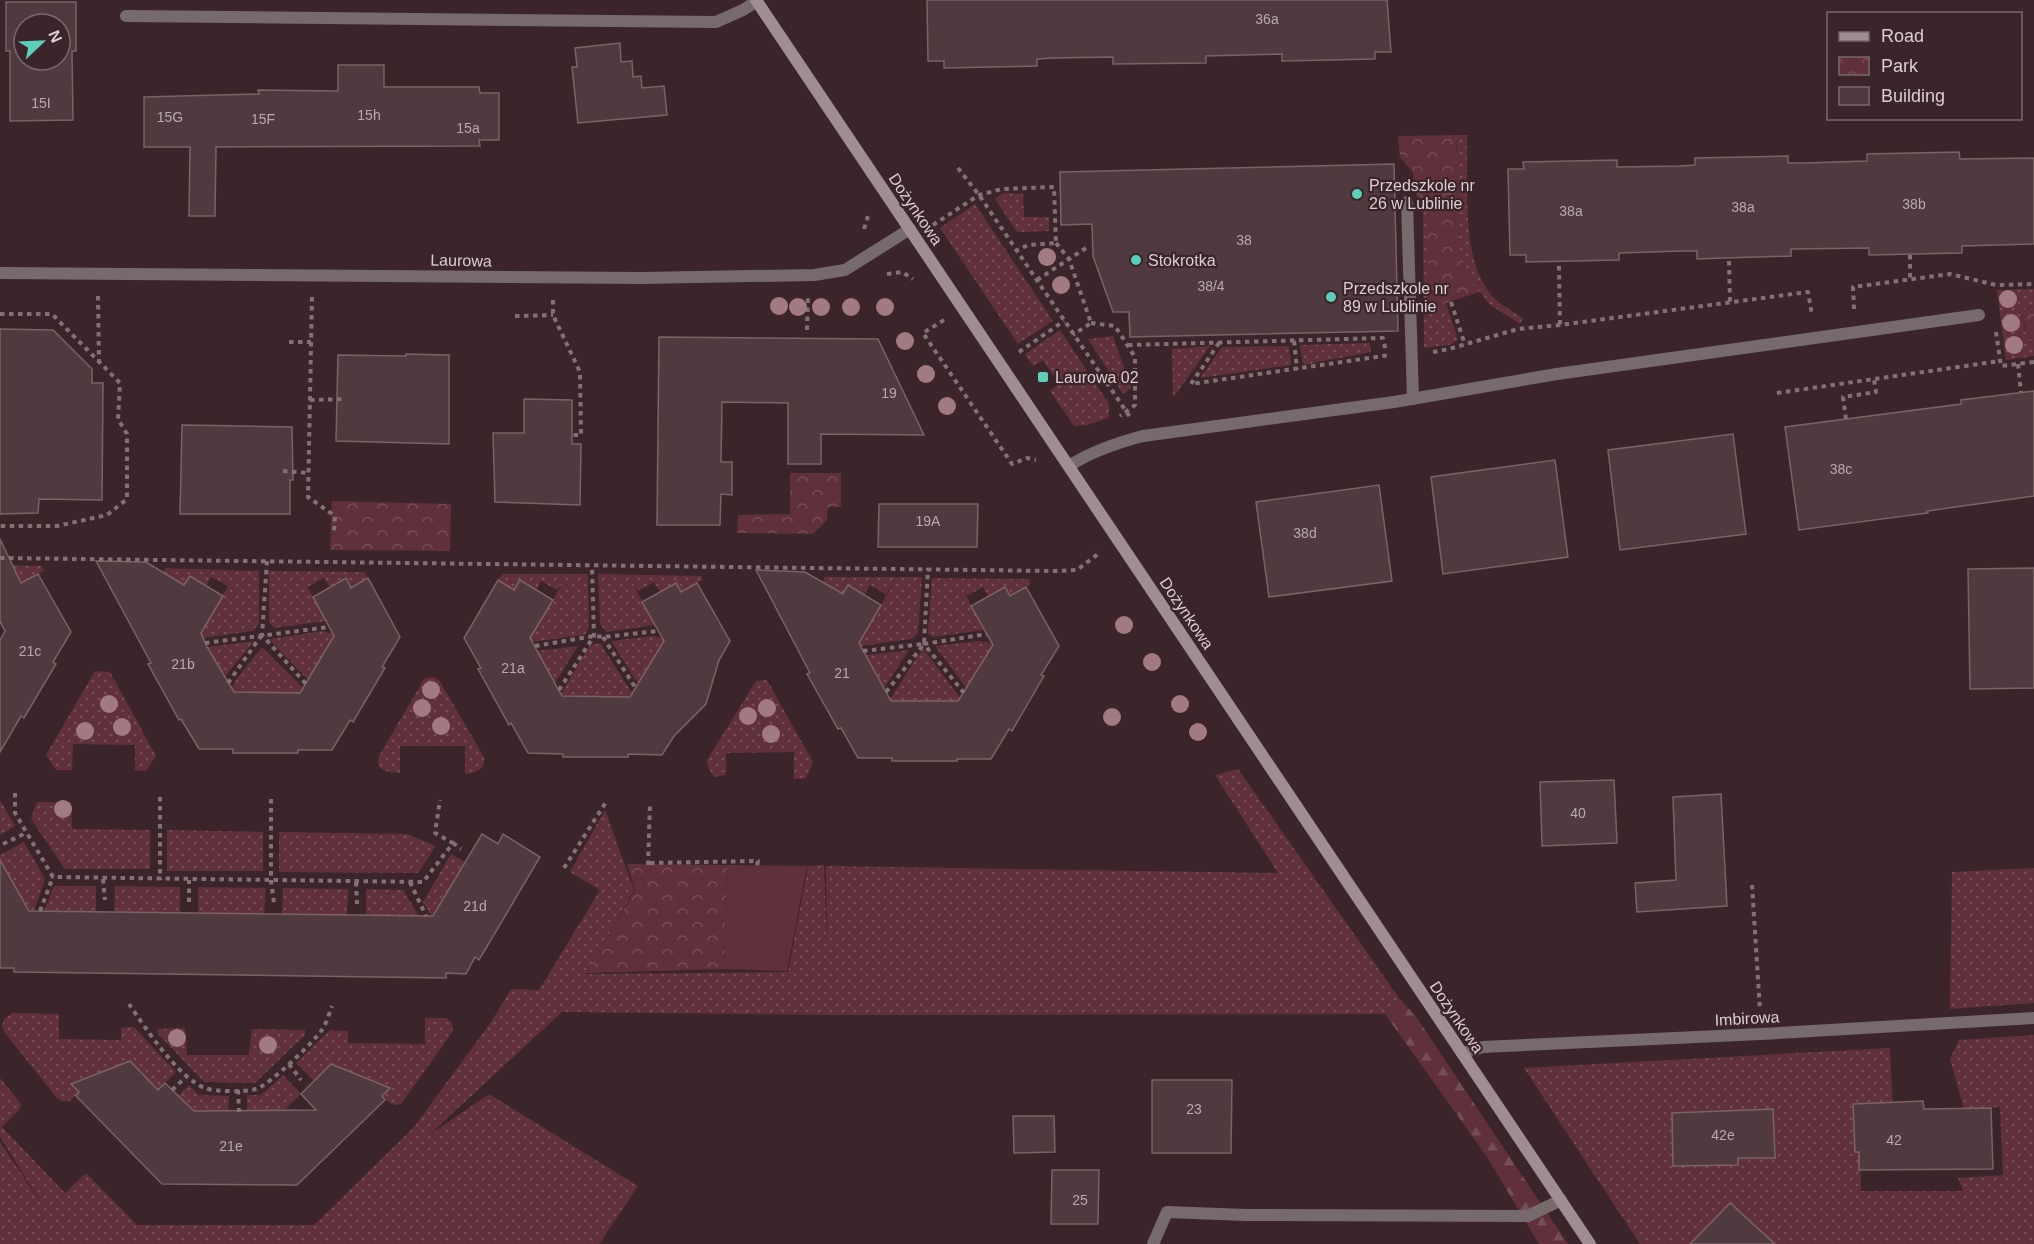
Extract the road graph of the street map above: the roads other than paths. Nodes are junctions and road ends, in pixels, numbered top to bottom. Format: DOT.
graph roads {
  1 [pos="756,0"];
  2 [pos="126,16"];
  3 [pos="1407,202"];
  4 [pos="910,230"];
  5 [pos="0,273"];
  6 [pos="1979,315"];
  7 [pos="1413,399"];
  8 [pos="1069,466"];
  9 [pos="2034,1018"];
  10 [pos="1462,1053"];
  11 [pos="1561,1200"];
  12 [pos="1153,1244"];
  13 [pos="1590,1244"];
  1 -- 2 [label="street"];
  1 -- 4 [label="street, Dożynkowa"];
  3 -- 7 [label="street"];
  4 -- 5 [label="street, Laurowa"];
  4 -- 8 [label="street, Dożynkowa"];
  6 -- 7 [label="street"];
  7 -- 8 [label="street"];
  8 -- 10 [label="street, Dożynkowa"];
  9 -- 10 [label="street, Imbirowa"];
  10 -- 11 [label="street, Dożynkowa"];
  11 -- 12 [label="street"];
  11 -- 13 [label="street, Dożynkowa"];
}
